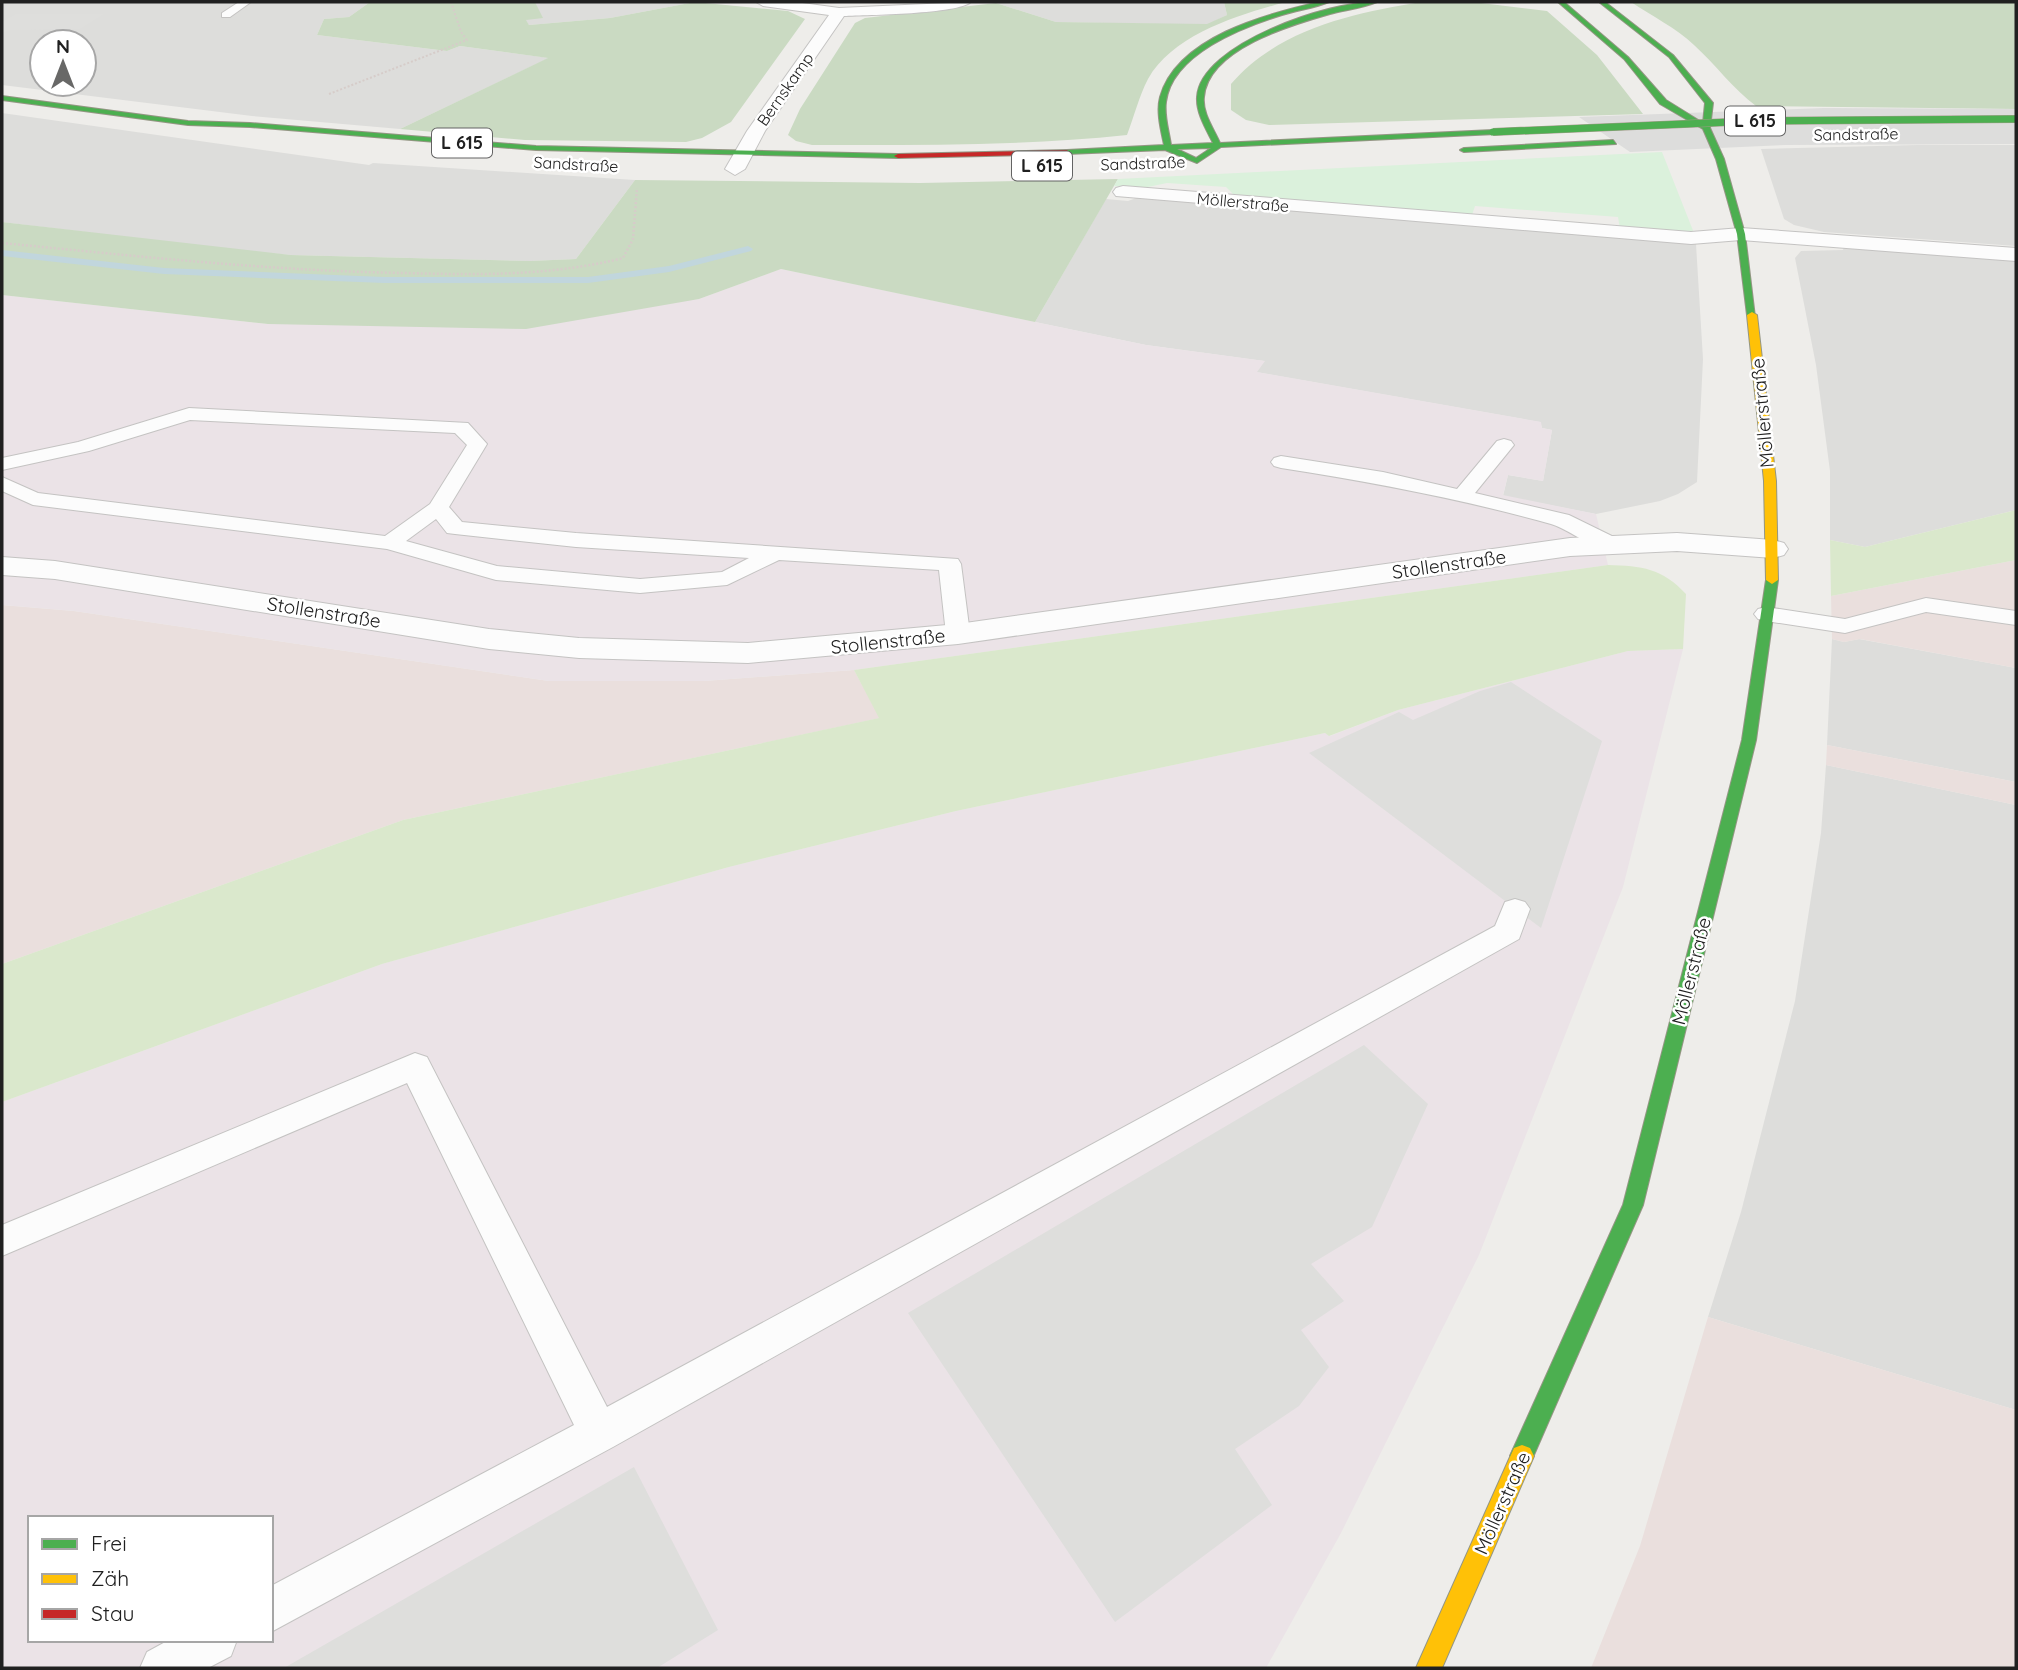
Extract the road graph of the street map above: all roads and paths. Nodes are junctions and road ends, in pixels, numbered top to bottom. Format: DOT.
graph roads {
  1 [pos="246,2"];
  2 [pos="450,2"];
  3 [pos="763,2"];
  4 [pos="964,2"];
  5 [pos="1326,2"];
  6 [pos="1374,2"];
  7 [pos="1561,2"];
  8 [pos="1602,2"];
  9 [pos="810,5"];
  10 [pos="872,5"];
  11 [pos="839,12"];
  12 [pos="226,15"];
  13 [pos="324,96"];
  14 [pos="2,98"];
  15 [pos="2016,119"];
  16 [pos="188,123"];
  17 [pos="1706,128"];
  18 [pos="2016,133"];
  19 [pos="1218,146"];
  20 [pos="1168,148"];
  21 [pos="1449,151"];
  22 [pos="675,153"];
  23 [pos="1266,159"];
  24 [pos="1197,161"];
  25 [pos="742,166"];
  26 [pos="634,167"];
  27 [pos="1123,192"];
  28 [pos="1741,234"];
  29 [pos="2,243"];
  30 [pos="2016,255"];
  31 [pos="1504,445"];
  32 [pos="1281,462"];
  33 [pos="2,464"];
  34 [pos="2,483"];
  35 [pos="1462,496"];
  36 [pos="438,508"];
  37 [pos="389,543"];
  38 [pos="1612,545"];
  39 [pos="1773,549"];
  40 [pos="777,552"];
  41 [pos="2,566"];
  42 [pos="1766,614"];
  43 [pos="2016,618"];
  44 [pos="958,634"];
  45 [pos="1515,909"];
  46 [pos="2,1241"];
  47 [pos="599,1433"];
  48 [pos="273,1609"];
  49 [pos="211,1642"];
  50 [pos="163,1668"];
  51 [pos="1429,1668"];
  1 -- 12 [label="lane"];
  2 -- 13 [label="path"];
  3 -- 9 [label="street"];
  4 -- 10 [label="street"];
  5 -- 20 [label="main road"];
  6 -- 19 [label="main road"];
  7 -- 17 [label="main road"];
  8 -- 17 [label="main road, Möllerstraße"];
  9 -- 11 [label="street"];
  10 -- 11 [label="street"];
  11 -- 25 [label="street, Bernskamp"];
  14 -- 16 [label="main road, Sandstraße / L 615"];
  15 -- 19 [label="main road, Sandstraße / L 615, bridge"];
  16 -- 22 [label="main road, Sandstraße / L 615"];
  16 -- 26 [label="main road, Sandstraße / L 615"];
  17 -- 28 [label="main road, Möllerstraße"];
  18 -- 21 [label="main road, Sandstraße / L 615"];
  19 -- 20 [label="main road, Sandstraße / L 615"];
  19 -- 24 [label="main road"];
  20 -- 24 [label="main road"];
  20 -- 25 [label="main road, Sandstraße / L 615"];
  22 -- 25 [label="main road, Sandstraße / L 615"];
  22 -- 29 [label="path"];
  23 -- 24 [label="main road, Sandstraße / L 615"];
  24 -- 25 [label="main road, Sandstraße / L 615"];
  27 -- 28 [label="street, Möllerstraße"];
  28 -- 30 [label="street, Möllerstraße"];
  28 -- 39 [label="main road, Möllerstraße"];
  31 -- 35 [label="lane"];
  32 -- 35 [label="lane"];
  33 -- 36 [label="lane"];
  34 -- 37 [label="lane"];
  35 -- 38 [label="lane"];
  36 -- 37 [label="lane"];
  36 -- 40 [label="lane"];
  37 -- 40 [label="lane"];
  38 -- 39 [label="street, Stollenstraße"];
  38 -- 44 [label="street, Stollenstraße"];
  39 -- 42 [label="main road, Möllerstraße"];
  40 -- 44 [label="lane"];
  41 -- 44 [label="street, Stollenstraße"];
  42 -- 43 [label="lane"];
  42 -- 51 [label="main road, Möllerstraße"];
  45 -- 47 [label="lane"];
  46 -- 47 [label="lane"];
  47 -- 48 [label="lane"];
  49 -- 50 [label="lane"];
}
